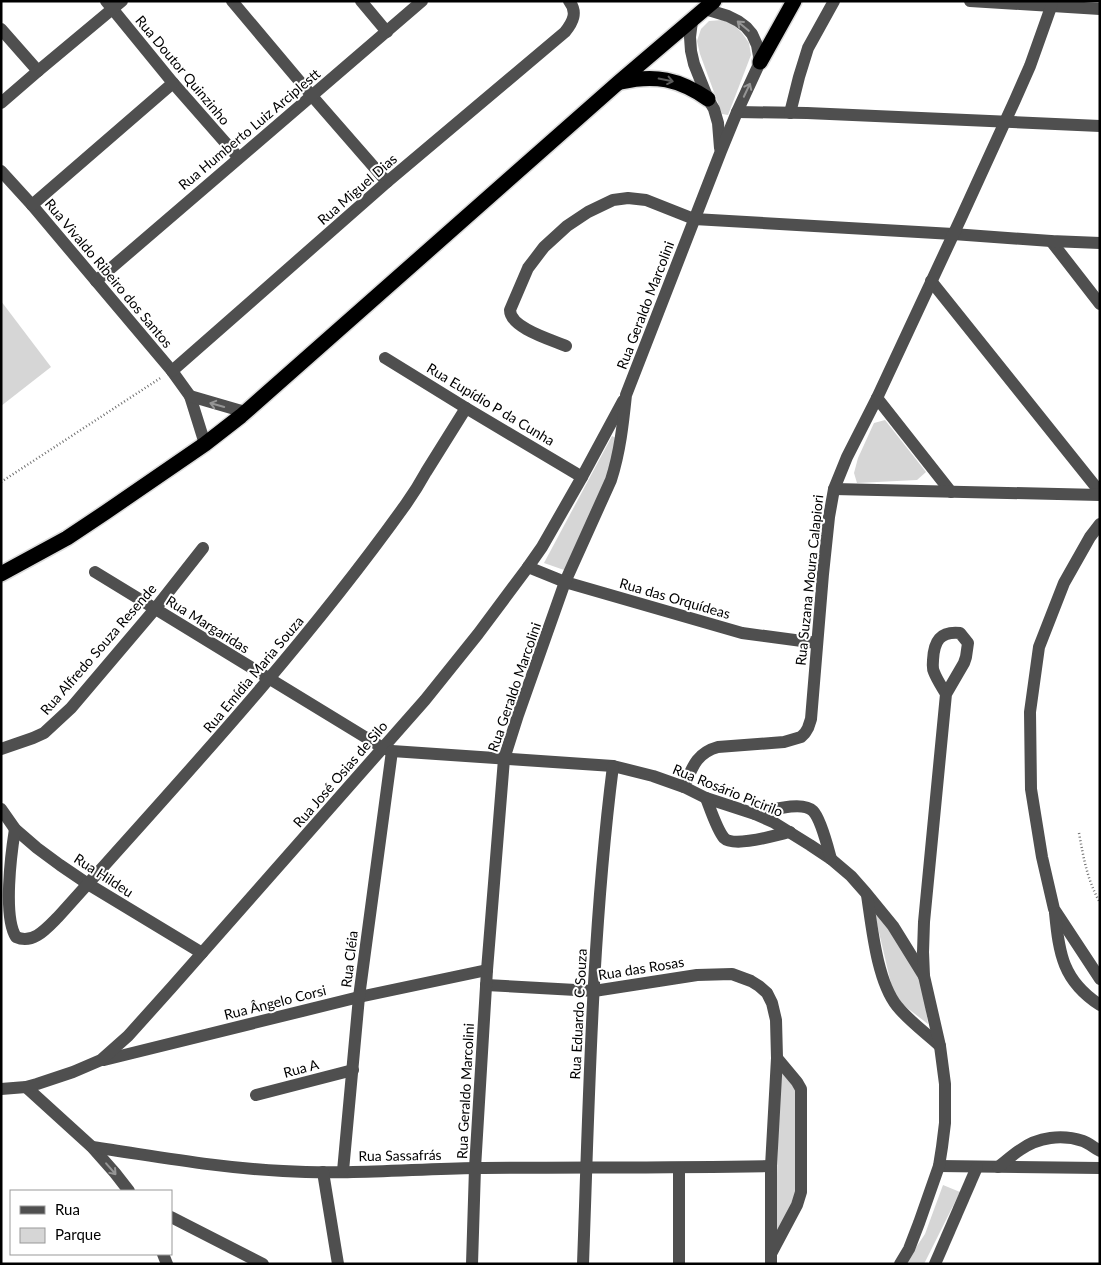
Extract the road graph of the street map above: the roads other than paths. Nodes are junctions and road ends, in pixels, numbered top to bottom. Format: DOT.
graph roads {
  1 [pos="232,1"];
  2 [pos="361,1"];
  3 [pos="422,1"];
  4 [pos="569,1"];
  5 [pos="794,1"];
  6 [pos="834,1"];
  7 [pos="970,1"];
  8 [pos="114,4"];
  9 [pos="1052,4"];
  10 [pos="710,5"];
  11 [pos="1100,9"];
  12 [pos="692,21"];
  13 [pos="1,29"];
  14 [pos="387,32"];
  15 [pos="760,62"];
  16 [pos="38,71"];
  17 [pos="619,82"];
  18 [pos="173,83"];
  19 [pos="312,96"];
  20 [pos="708,99"];
  21 [pos="1,103"];
  22 [pos="736,112"];
  23 [pos="790,113"];
  24 [pos="1004,122"];
  25 [pos="1100,126"];
  26 [pos="721,151"];
  27 [pos="238,157"];
  28 [pos="1,171"];
  29 [pos="387,182"];
  30 [pos="32,205"];
  31 [pos="694,219"];
  32 [pos="953,234"];
  33 [pos="1051,242"];
  34 [pos="1100,243"];
  35 [pos="96,280"];
  36 [pos="931,281"];
  37 [pos="1100,304"];
  38 [pos="566,346"];
  39 [pos="385,358"];
  40 [pos="172,371"];
  41 [pos="626,395"];
  42 [pos="190,396"];
  43 [pos="877,398"];
  44 [pos="466,408"];
  45 [pos="245,412"];
  46 [pos="205,444"];
  47 [pos="582,476"];
  48 [pos="834,489"];
  49 [pos="951,492"];
  50 [pos="1100,494"];
  51 [pos="1100,524"];
  52 [pos="203,548"];
  53 [pos="528,567"];
  54 [pos="95,572"];
  55 [pos="1,574"];
  56 [pos="565,582"];
  57 [pos="155,609"];
  58 [pos="817,643"];
  59 [pos="270,679"];
  60 [pos="946,694"];
  61 [pos="388,749"];
  62 [pos="1,750"];
  63 [pos="504,759"];
  64 [pos="610,765"];
  65 [pos="684,787"];
  66 [pos="706,798"];
  67 [pos="1,809"];
  68 [pos="755,814"];
  69 [pos="15,829"];
  70 [pos="790,832"];
  71 [pos="832,859"];
  72 [pos="6,866"];
  73 [pos="88,884"];
  74 [pos="866,892"];
  75 [pos="1054,909"];
  76 [pos="202,953"];
  77 [pos="487,970"];
  78 [pos="924,976"];
  79 [pos="1100,979"];
  80 [pos="486,984"];
  81 [pos="594,991"];
  82 [pos="360,997"];
  83 [pos="1100,1005"];
  84 [pos="940,1046"];
  85 [pos="777,1058"];
  86 [pos="101,1060"];
  87 [pos="354,1070"];
  88 [pos="26,1087"];
  89 [pos="1,1089"];
  90 [pos="256,1095"];
  91 [pos="92,1147"];
  92 [pos="1100,1151"];
  93 [pos="771,1166"];
  94 [pos="939,1166"];
  95 [pos="977,1167"];
  96 [pos="998,1167"];
  97 [pos="475,1168"];
  98 [pos="586,1168"];
  99 [pos="679,1168"];
  100 [pos="1100,1168"];
  101 [pos="343,1171"];
  102 [pos="323,1172"];
  103 [pos="128,1190"];
  104 [pos="172,1218"];
  105 [pos="771,1258"];
  106 [pos="263,1264"];
  107 [pos="338,1264"];
  108 [pos="472,1264"];
  109 [pos="583,1264"];
  110 [pos="679,1264"];
  111 [pos="900,1264"];
  112 [pos="935,1264"];
  1 -- 19 [label="street"];
  2 -- 14 [label="street"];
  3 -- 14 [label="street, Rua Humberto Luiz Arciplestt"];
  4 -- 29 [label="street, Rua Miguel Dias"];
  5 -- 15 [label="highway"];
  6 -- 23 [label="street"];
  7 -- 9 [label="street"];
  8 -- 16 [label="street"];
  8 -- 18 [label="street, Rua Doutor Quinzinho"];
  9 -- 11 [label="street"];
  9 -- 24 [label="street"];
  10 -- 12 [label="highway"];
  15 -- 10 [label="street, one-way"];
  12 -- 17 [label="highway"];
  12 -- 20 [label="street, Rua Geraldo Marcolini"];
  13 -- 16 [label="street"];
  14 -- 19 [label="street, Rua Humberto Luiz Arciplestt"];
  22 -- 15 [label="street, Rua Geraldo Marcolini, one-way"];
  16 -- 21 [label="street"];
  17 -- 20 [label="highway, one-way"];
  17 -- 45 [label="highway"];
  18 -- 27 [label="street, Rua Doutor Quinzinho"];
  18 -- 30 [label="street"];
  19 -- 27 [label="street, Rua Humberto Luiz Arciplestt"];
  19 -- 29 [label="street"];
  20 -- 26 [label="street, Rua Geraldo Marcolini"];
  22 -- 23 [label="street"];
  22 -- 26 [label="street, Rua Geraldo Marcolini"];
  23 -- 24 [label="street"];
  24 -- 25 [label="street"];
  24 -- 32 [label="street"];
  26 -- 31 [label="street, Rua Geraldo Marcolini"];
  27 -- 35 [label="street, Rua Humberto Luiz Arciplestt"];
  28 -- 30 [label="street, Rua Vivaldo Ribeiro dos Santos"];
  29 -- 40 [label="street, Rua Miguel Dias"];
  30 -- 35 [label="street, Rua Vivaldo Ribeiro dos Santos"];
  31 -- 32 [label="street"];
  31 -- 38 [label="street"];
  31 -- 41 [label="street, Rua Geraldo Marcolini"];
  32 -- 33 [label="street"];
  32 -- 36 [label="street"];
  33 -- 34 [label="street"];
  33 -- 37 [label="street"];
  35 -- 40 [label="street, Rua Vivaldo Ribeiro dos Santos"];
  36 -- 43 [label="street"];
  36 -- 50 [label="street"];
  39 -- 44 [label="street, Rua Eupídio P da Cunha"];
  40 -- 42 [label="street, Rua Vivaldo Ribeiro dos Santos"];
  41 -- 47 [label="street, Rua José Osias de Silo"];
  41 -- 56 [label="street, Rua Geraldo Marcolini"];
  45 -- 42 [label="street, one-way"];
  42 -- 46 [label="street, Rua Vivaldo Ribeiro dos Santos"];
  43 -- 48 [label="street"];
  43 -- 49 [label="street"];
  44 -- 47 [label="street, Rua Eupídio P da Cunha"];
  44 -- 59 [label="street, Rua Emídia Maria Souza"];
  45 -- 46 [label="highway"];
  46 -- 55 [label="highway"];
  47 -- 53 [label="street, Rua José Osias de Silo"];
  48 -- 49 [label="street, Rua Suzana Moura Calapiori"];
  48 -- 58 [label="street, Rua Suzana Moura Calapiori"];
  49 -- 50 [label="street, Rua Suzana Moura Calapiori"];
  51 -- 75 [label="street"];
  52 -- 57 [label="street, Rua Alfredo Souza Resende"];
  53 -- 56 [label="street, Rua das Orquídeas"];
  53 -- 61 [label="street, Rua José Osias de Silo"];
  54 -- 57 [label="street, Rua Margaridas"];
  56 -- 58 [label="street, Rua das Orquídeas"];
  56 -- 63 [label="street, Rua Geraldo Marcolini"];
  57 -- 59 [label="street, Rua Margaridas"];
  57 -- 62 [label="street, Rua Alfredo Souza Resende"];
  58 -- 65 [label="street, Rua Suzana Moura Calapiori"];
  59 -- 61 [label="street, Rua Margaridas"];
  59 -- 73 [label="street, Rua Emídia Maria Souza"];
  60 -- 78 [label="street"];
  61 -- 63 [label="street, Rua Rosário Picirilo"];
  61 -- 76 [label="street, Rua José Osias de Silo"];
  61 -- 82 [label="street, Rua Cléia"];
  63 -- 64 [label="street, Rua Rosário Picirilo"];
  63 -- 77 [label="street, Rua Geraldo Marcolini"];
  64 -- 65 [label="street, Rua Rosário Picirilo"];
  64 -- 81 [label="street, Rua Eduardo C Souza"];
  65 -- 66 [label="street, Rua Rosário Picirilo"];
  66 -- 68 [label="street, Rua Rosário Picirilo"];
  66 -- 70 [label="street"];
  67 -- 69 [label="street, Rua Hildeu"];
  68 -- 70 [label="street, Rua Rosário Picirilo"];
  68 -- 71 [label="street"];
  69 -- 72 [label="street"];
  69 -- 73 [label="street, Rua Hildeu"];
  70 -- 71 [label="street, Rua Rosário Picirilo"];
  71 -- 74 [label="street, Rua Rosário Picirilo"];
  72 -- 73 [label="street, Rua Emídia Maria Souza"];
  73 -- 76 [label="street, Rua Hildeu"];
  74 -- 78 [label="street, Rua Rosário Picirilo"];
  74 -- 84 [label="street"];
  75 -- 79 [label="street"];
  75 -- 83 [label="street"];
  76 -- 86 [label="street, Rua José Osias de Silo"];
  77 -- 80 [label="street, Rua Geraldo Marcolini"];
  77 -- 82 [label="street, Rua Ângelo Corsi"];
  78 -- 84 [label="street"];
  80 -- 81 [label="street, Rua das Rosas"];
  80 -- 97 [label="street, Rua Geraldo Marcolini"];
  81 -- 85 [label="street, Rua das Rosas"];
  81 -- 98 [label="street, Rua Eduardo C Souza"];
  82 -- 86 [label="street, Rua Ângelo Corsi"];
  82 -- 87 [label="street, Rua Cléia"];
  84 -- 94 [label="street"];
  85 -- 93 [label="street, Rua das Rosas"];
  85 -- 105 [label="street"];
  86 -- 88 [label="street, Rua José Osias de Silo"];
  87 -- 90 [label="street, Rua A"];
  87 -- 101 [label="street, Rua Cléia"];
  88 -- 89 [label="street, Rua José Osias de Silo"];
  88 -- 91 [label="street"];
  91 -- 102 [label="street, Rua Sassafrás"];
  91 -- 103 [label="street, one-way"];
  92 -- 96 [label="street"];
  93 -- 99 [label="street, Rua Sassafrás"];
  93 -- 105 [label="street, Rua das Rosas"];
  94 -- 95 [label="street"];
  94 -- 111 [label="street"];
  95 -- 96 [label="street"];
  95 -- 112 [label="street"];
  96 -- 100 [label="street"];
  97 -- 98 [label="street, Rua Sassafrás"];
  97 -- 101 [label="street, Rua Sassafrás"];
  97 -- 108 [label="street, Rua Geraldo Marcolini"];
  98 -- 99 [label="street, Rua Sassafrás"];
  98 -- 109 [label="street, Rua Eduardo C Souza"];
  99 -- 110 [label="street"];
  101 -- 102 [label="street, Rua Sassafrás"];
  102 -- 107 [label="street"];
  104 -- 106 [label="street"];
}
